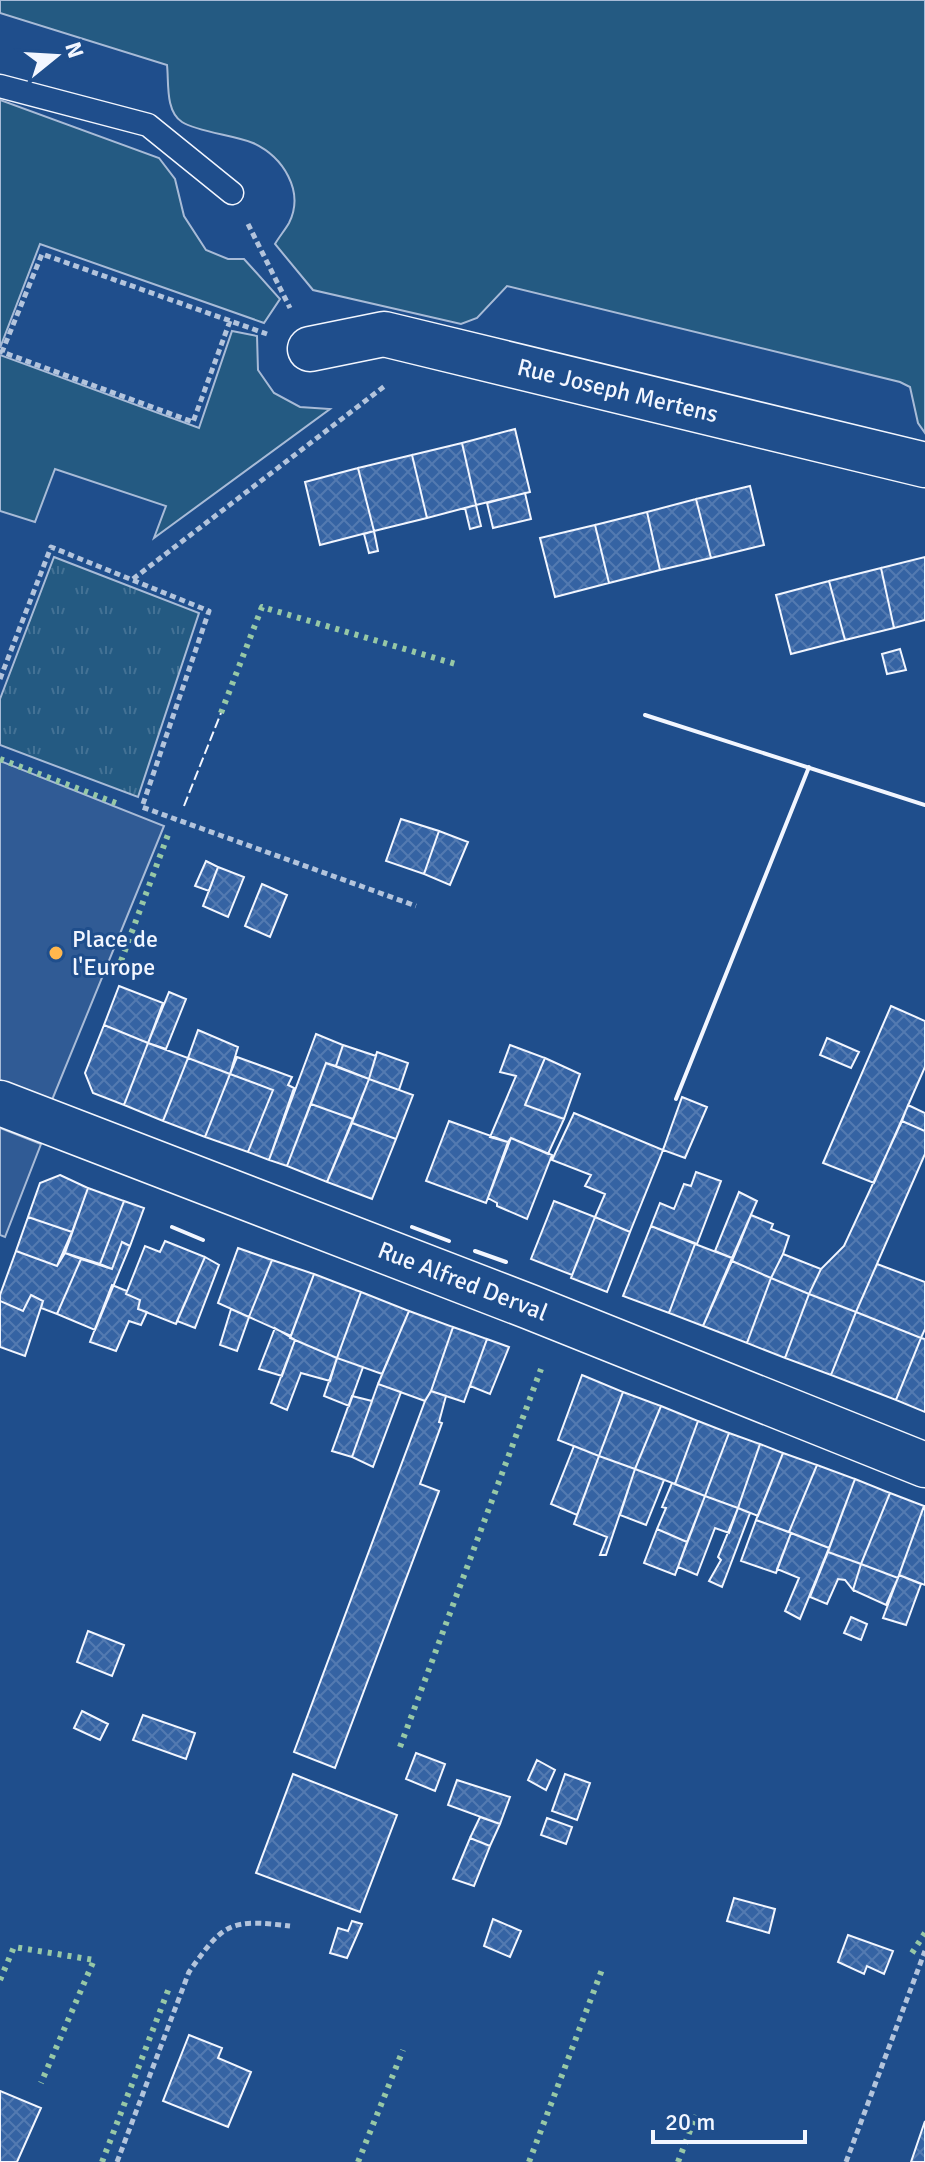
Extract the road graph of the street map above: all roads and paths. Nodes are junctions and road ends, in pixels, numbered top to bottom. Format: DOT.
graph roads {
  1 [pos="0,86"];
  2 [pos="232,193"];
  3 [pos="230,321"];
  4 [pos="439,347"];
  5 [pos="310,349"];
  6 [pos="925,465"];
  7 [pos="133,579"];
  8 [pos="0,679"];
  9 [pos="416,906"];
  10 [pos="0,1103"];
  11 [pos="925,1465"];
  12 [pos="290,1926"];
  13 [pos="925,1951"];
  14 [pos="117,2162"];
  15 [pos="846,2162"];
  1 -- 2 [label="lane"];
  2 -- 5 [label="path"];
  3 -- 3 [label="path"];
  3 -- 5 [label="path"];
  4 -- 5 [label="street, Rue Joseph Mertens"];
  4 -- 6 [label="street, Rue Joseph Mertens"];
  4 -- 7 [label="path"];
  7 -- 8 [label="path"];
  7 -- 9 [label="path"];
  10 -- 11 [label="street, Rue Alfred Derval"];
  12 -- 14 [label="path"];
  13 -- 15 [label="path"];
}
